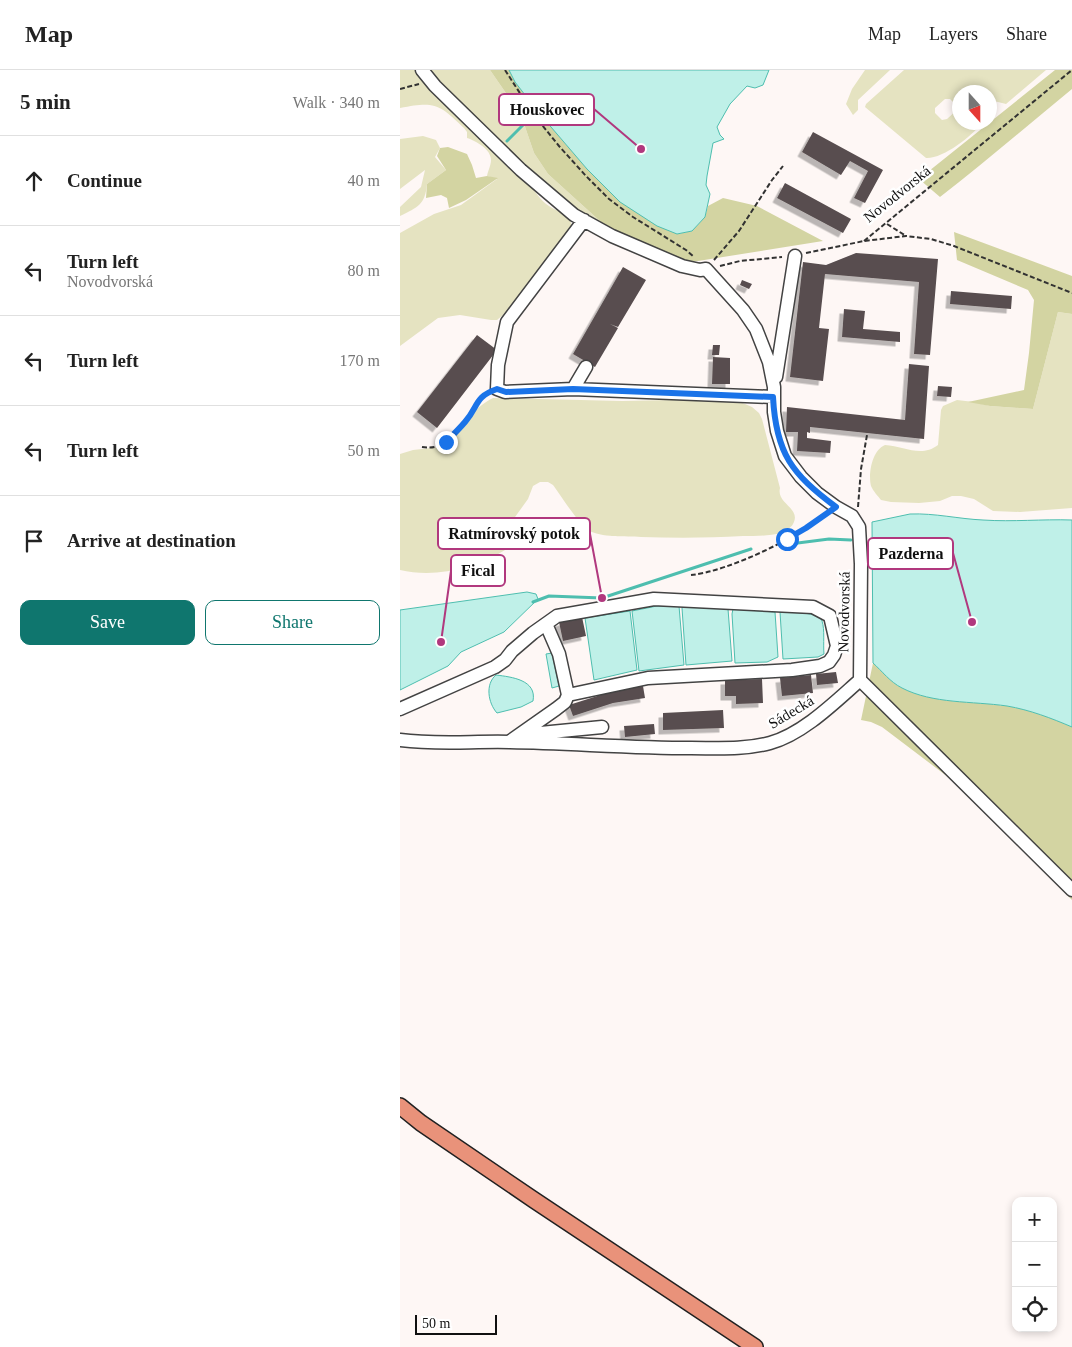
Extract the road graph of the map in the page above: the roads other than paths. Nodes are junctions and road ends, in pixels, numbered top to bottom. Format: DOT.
graph roads {
  1 [pos="422,70"];
  2 [pos="584,220"];
  3 [pos="794,256"];
  4 [pos="586,367"];
  5 [pos="573,389"];
  6 [pos="774,392"];
  7 [pos="546,624"];
  8 [pos="860,680"];
  9 [pos="568,695"];
  10 [pos="400,709"];
  11 [pos="602,727"];
  12 [pos="520,734"];
  13 [pos="400,740"];
  14 [pos="509,742"];
  15 [pos="1072,890"];
  16 [pos="400,1106"];
  17 [pos="755,1347"];
  1 -- 2 [label="street"];
  2 -- 5 [label="street"];
  2 -- 6 [label="street"];
  3 -- 6 [label="street"];
  4 -- 5 [label="street"];
  5 -- 6 [label="street"];
  6 -- 8 [label="street, Novodvorská"];
  7 -- 9 [label="street"];
  7 -- 9 [label="street"];
  7 -- 10 [label="street"];
  8 -- 14 [label="street, Sádecká"];
  8 -- 15 [label="street"];
  9 -- 12 [label="street"];
  11 -- 12 [label="street"];
  12 -- 14 [label="street"];
  13 -- 14 [label="street, Sádecká"];
  16 -- 17 [label="main road"];
}
